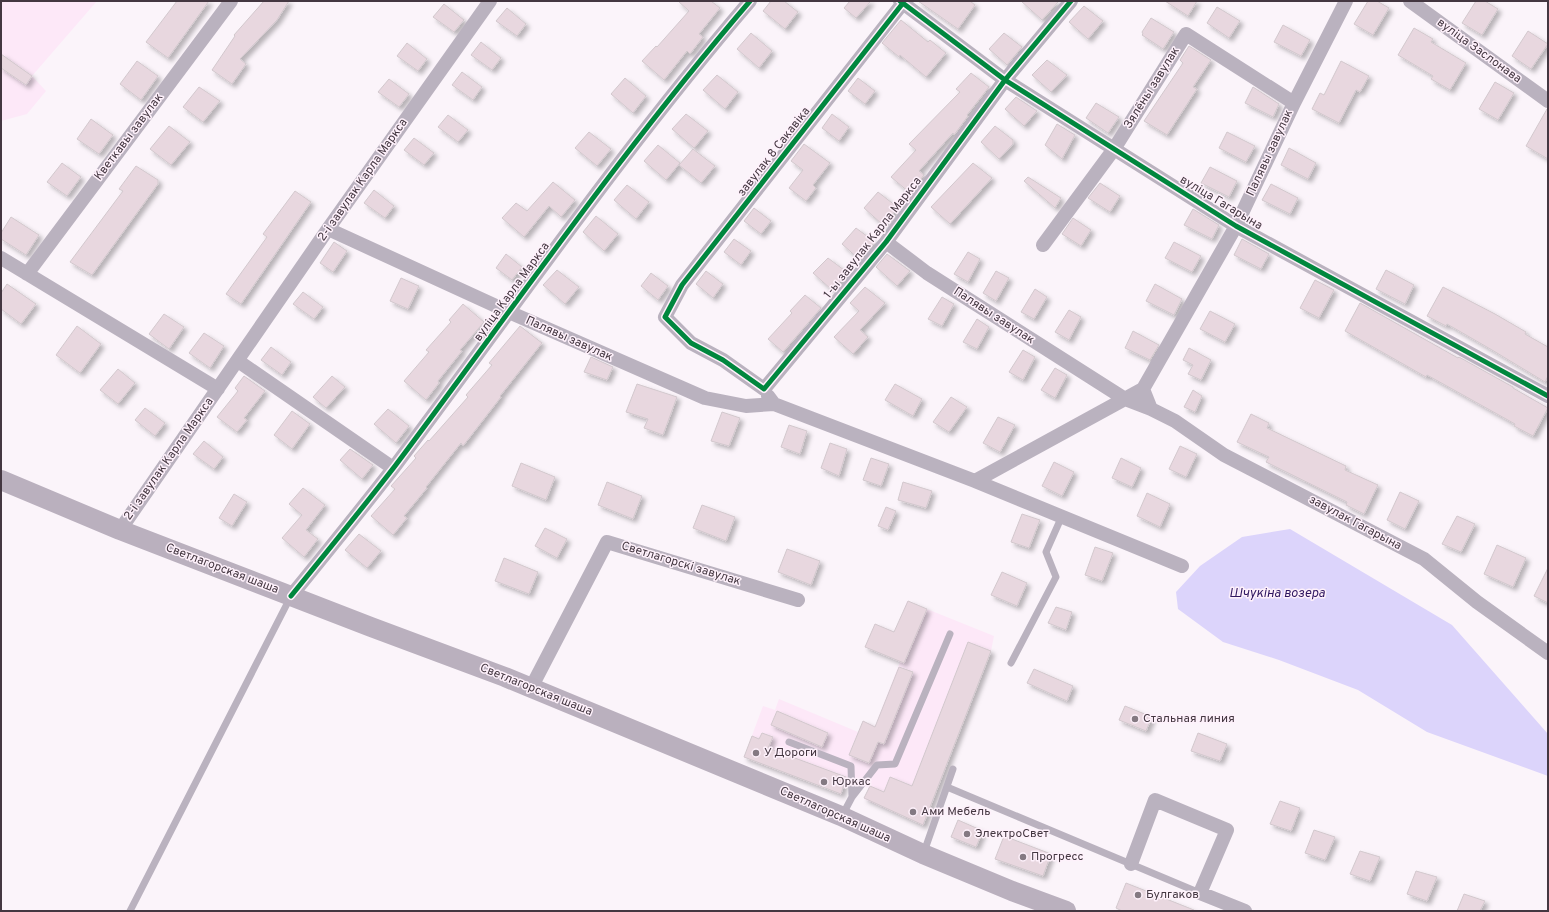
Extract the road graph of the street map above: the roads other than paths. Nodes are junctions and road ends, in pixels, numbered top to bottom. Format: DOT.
graph roads {
  1 [pos="231,1"];
  2 [pos="490,1"];
  3 [pos="750,1"];
  4 [pos="1071,1"];
  5 [pos="1346,1"];
  6 [pos="1410,1"];
  7 [pos="902,2"];
  8 [pos="1005,80"];
  9 [pos="1548,101"];
  10 [pos="1294,103"];
  11 [pos="1114,149"];
  12 [pos="1236,226"];
  13 [pos="328,229"];
  14 [pos="886,242"];
  15 [pos="1043,245"];
  16 [pos="1,258"];
  17 [pos="27,274"];
  18 [pos="509,312"];
  19 [pos="238,361"];
  20 [pos="218,389"];
  21 [pos="764,389"];
  22 [pos="1143,389"];
  23 [pos="1548,396"];
  24 [pos="1125,399"];
  25 [pos="774,404"];
  26 [pos="1151,409"];
  27 [pos="393,468"];
  28 [pos="1,480"];
  29 [pos="975,481"];
  30 [pos="1062,516"];
  31 [pos="120,530"];
  32 [pos="1182,566"];
  33 [pos="291,596"];
  34 [pos="798,600"];
  35 [pos="950,634"];
  36 [pos="1547,650"];
  37 [pos="1011,663"];
  38 [pos="531,688"];
  39 [pos="789,742"];
  40 [pos="953,769"];
  41 [pos="947,787"];
  42 [pos="852,797"];
  43 [pos="841,816"];
  44 [pos="923,854"];
  45 [pos="1131,864"];
  46 [pos="1200,893"];
  47 [pos="130,911"];
  48 [pos="1066,911"];
  49 [pos="1245,911"];
  1 -- 17 [label="street, Кветкавы завулак"];
  2 -- 13 [label="street, 2-і завулак Карла Маркса"];
  3 -- 18 [label="street, вуліца Карла Маркса"];
  4 -- 8 [label="street, 1-ы завулак Карла Маркса"];
  5 -- 10 [label="street, Палявы завулак"];
  6 -- 9 [label="street, вуліца Заслонава"];
  7 -- 8 [label="street, вуліца Гагарына"];
  7 -- 21 [label="street, завулак 8 Сакавіка"];
  8 -- 11 [label="street, вуліца Гагарына"];
  8 -- 14 [label="street, 1-ы завулак Карла Маркса"];
  10 -- 11 [label="street, Зялёны завулак"];
  10 -- 12 [label="street, Палявы завулак"];
  11 -- 12 [label="street, вуліца Гагарына"];
  11 -- 15 [label="street, Зялёны завулак"];
  12 -- 22 [label="street, Палявы завулак"];
  12 -- 23 [label="street, вуліца Гагарына"];
  13 -- 18 [label="street, Палявы завулак"];
  13 -- 19 [label="street, 2-і завулак Карла Маркса"];
  14 -- 21 [label="street, 1-ы завулак Карла Маркса"];
  14 -- 24 [label="street, Палявы завулак"];
  16 -- 17 [label="street, 2-і завулак Карла Маркса"];
  17 -- 20 [label="street, 2-і завулак Карла Маркса"];
  18 -- 25 [label="street, Палявы завулак"];
  18 -- 27 [label="street, вуліца Карла Маркса"];
  19 -- 20 [label="street, 2-і завулак Карла Маркса"];
  19 -- 27 [label="street"];
  20 -- 31 [label="street, 2-і завулак Карла Маркса"];
  21 -- 25 [label="street"];
  22 -- 24 [label="street"];
  22 -- 26 [label="street"];
  24 -- 26 [label="street, завулак Гагарына"];
  24 -- 29 [label="street"];
  25 -- 29 [label="street, Палявы завулак"];
  26 -- 36 [label="street, завулак Гагарына"];
  27 -- 33 [label="street, вуліца Карла Маркса"];
  28 -- 31 [label="main road, Светлагорская шаша"];
  29 -- 30 [label="street, Палявы завулак"];
  30 -- 32 [label="street, Палявы завулак"];
  30 -- 37 [label="lane"];
  31 -- 33 [label="main road, Светлагорская шаша"];
  33 -- 38 [label="main road, Светлагорская шаша"];
  33 -- 47 [label="lane"];
  34 -- 38 [label="street, Светлагорскі завулак"];
  35 -- 42 [label="lane"];
  38 -- 43 [label="main road, Светлагорская шаша"];
  39 -- 42 [label="lane"];
  40 -- 41 [label="lane"];
  41 -- 44 [label="lane"];
  41 -- 45 [label="lane"];
  42 -- 43 [label="lane"];
  43 -- 44 [label="main road, Светлагорская шаша"];
  44 -- 48 [label="main road, Светлагорская шаша"];
  45 -- 46 [label="lane"];
  45 -- 46 [label="street"];
  46 -- 49 [label="street"];
}
